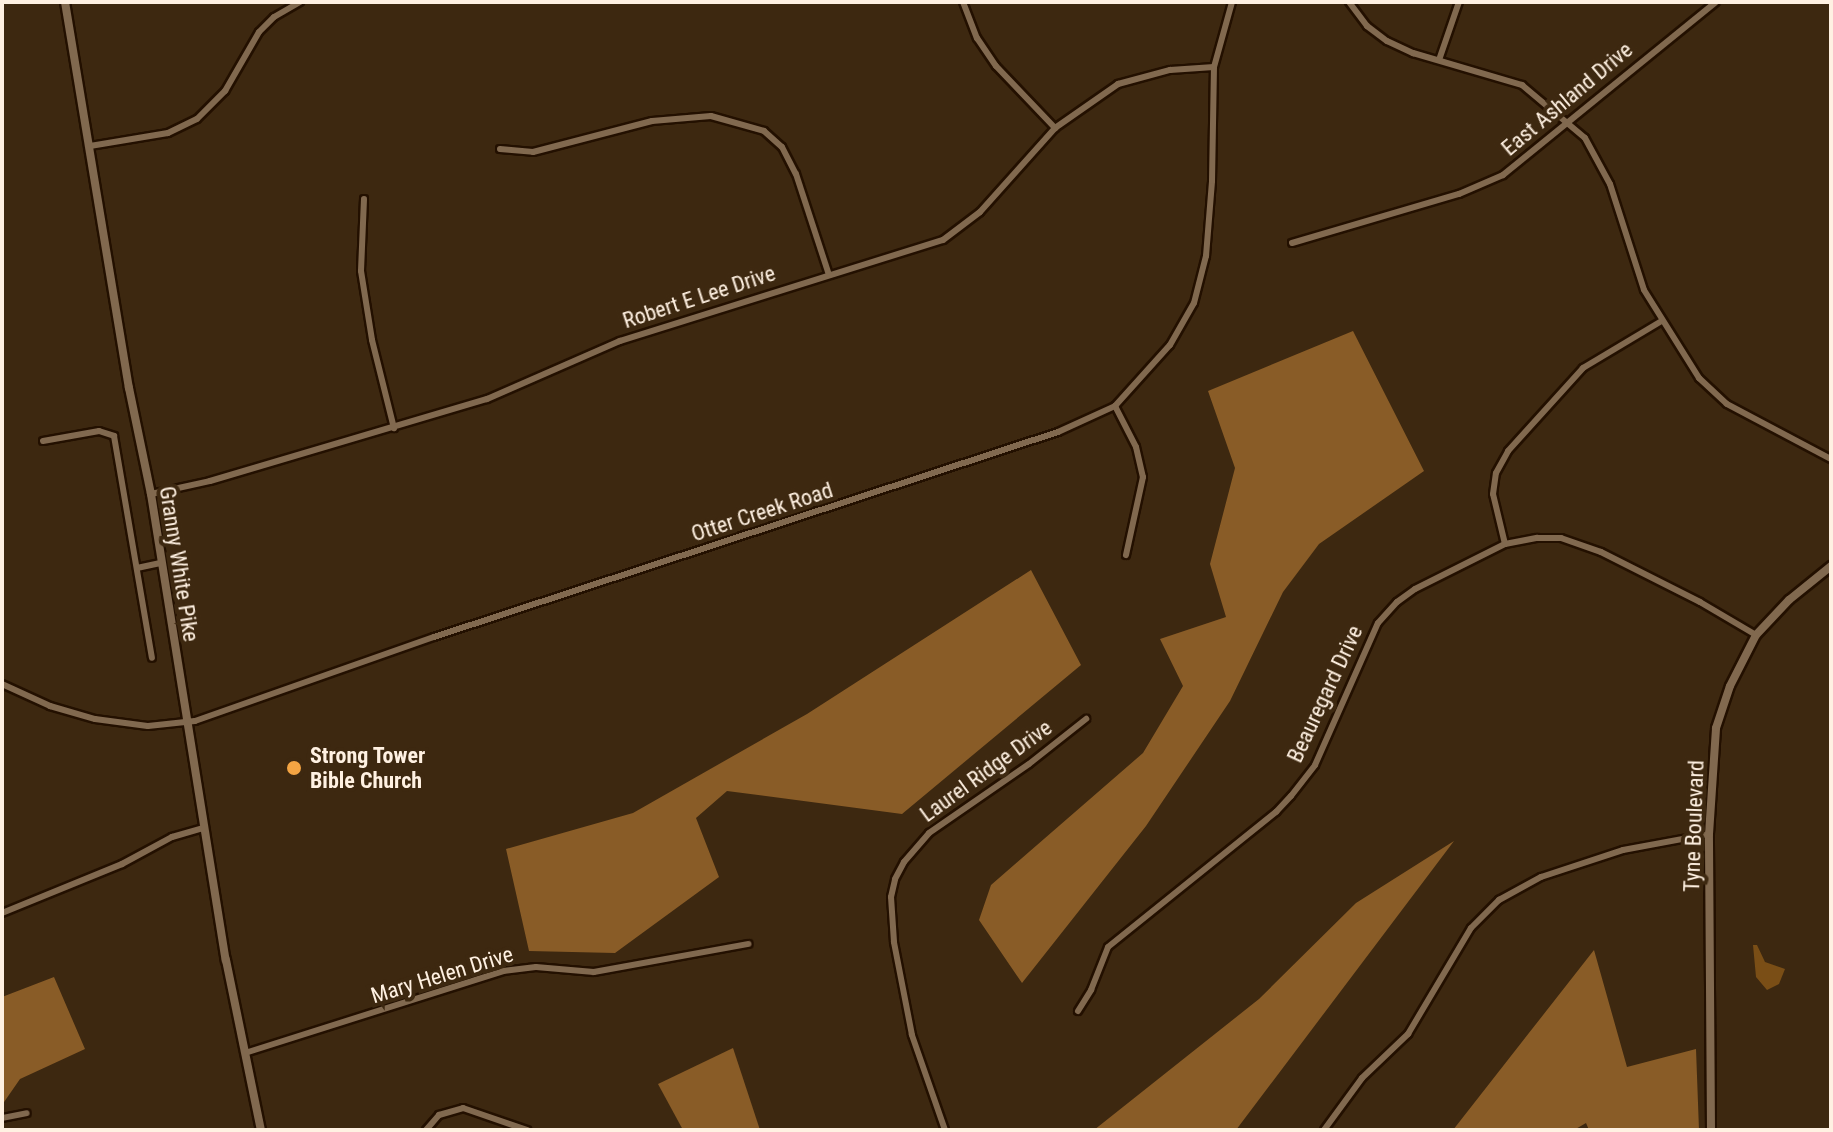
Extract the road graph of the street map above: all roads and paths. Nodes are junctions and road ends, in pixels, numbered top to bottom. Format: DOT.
graph roads {
  1 [pos="65,2"];
  2 [pos="300,2"];
  3 [pos="963,2"];
  4 [pos="1232,2"];
  5 [pos="1349,2"];
  6 [pos="1459,2"];
  7 [pos="1716,2"];
  8 [pos="1439,60"];
  9 [pos="1214,67"];
  10 [pos="1569,125"];
  11 [pos="1055,128"];
  12 [pos="90,146"];
  13 [pos="500,149"];
  14 [pos="364,199"];
  15 [pos="1292,243"];
  16 [pos="829,275"];
  17 [pos="1660,322"];
  18 [pos="1115,406"];
  19 [pos="394,428"];
  20 [pos="43,441"];
  21 [pos="1831,459"];
  22 [pos="151,494"];
  23 [pos="1505,544"];
  24 [pos="1126,555"];
  25 [pos="161,563"];
  26 [pos="1831,566"];
  27 [pos="137,568"];
  28 [pos="1756,635"];
  29 [pos="152,658"];
  30 [pos="2,684"];
  31 [pos="1086,719"];
  32 [pos="187,722"];
  33 [pos="203,828"];
  34 [pos="1709,834"];
  35 [pos="2,913"];
  36 [pos="748,944"];
  37 [pos="1078,1011"];
  38 [pos="245,1053"];
  39 [pos="27,1113"];
  40 [pos="2,1118"];
  41 [pos="261,1130"];
  42 [pos="426,1130"];
  43 [pos="527,1130"];
  44 [pos="945,1130"];
  45 [pos="1324,1130"];
  46 [pos="1711,1130"];
  1 -- 12 [label="main road, Granny White Pike"];
  2 -- 12 [label="street"];
  3 -- 11 [label="street"];
  4 -- 9 [label="street, Otter Creek Road"];
  5 -- 8 [label="street"];
  6 -- 8 [label="street"];
  7 -- 10 [label="street, East Ashland Drive"];
  8 -- 10 [label="street"];
  9 -- 11 [label="street, Robert E Lee Drive"];
  9 -- 18 [label="street, Otter Creek Road"];
  10 -- 15 [label="street, East Ashland Drive"];
  10 -- 17 [label="street"];
  11 -- 16 [label="street, Robert E Lee Drive"];
  12 -- 22 [label="main road, Granny White Pike"];
  13 -- 16 [label="street"];
  14 -- 19 [label="street"];
  16 -- 19 [label="street, Robert E Lee Drive"];
  17 -- 21 [label="street"];
  17 -- 23 [label="street"];
  18 -- 24 [label="street"];
  18 -- 32 [label="street, Otter Creek Road"];
  19 -- 22 [label="street, Robert E Lee Drive"];
  20 -- 27 [label="street"];
  22 -- 25 [label="main road, Granny White Pike"];
  23 -- 28 [label="street, Beauregard Drive"];
  23 -- 37 [label="street, Beauregard Drive"];
  25 -- 27 [label="street"];
  25 -- 32 [label="main road, Granny White Pike"];
  26 -- 28 [label="main road, Tyne Boulevard"];
  27 -- 29 [label="street"];
  28 -- 34 [label="main road, Tyne Boulevard"];
  30 -- 32 [label="street, Otter Creek Road"];
  31 -- 44 [label="street, Laurel Ridge Drive"];
  32 -- 33 [label="main road, Granny White Pike"];
  33 -- 35 [label="street"];
  33 -- 38 [label="main road, Granny White Pike"];
  34 -- 45 [label="street"];
  34 -- 46 [label="main road, Tyne Boulevard"];
  36 -- 38 [label="street, Mary Helen Drive"];
  38 -- 41 [label="main road, Granny White Pike"];
  39 -- 40 [label="street"];
  42 -- 43 [label="street"];
}
